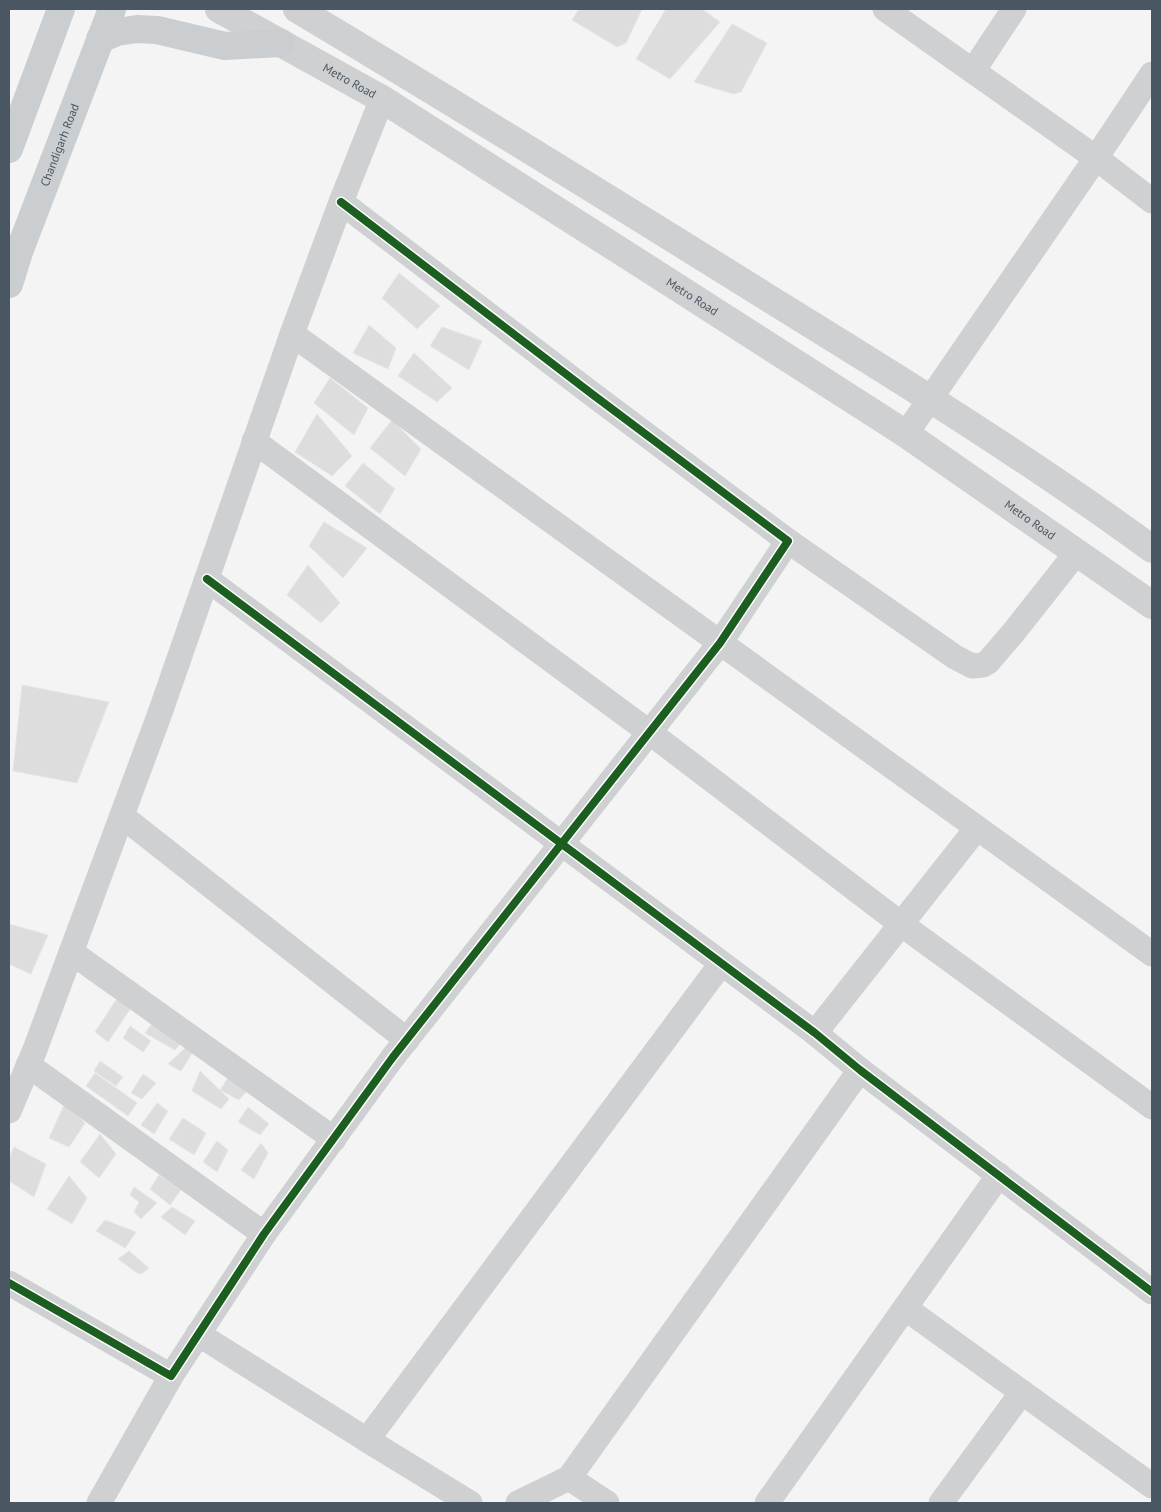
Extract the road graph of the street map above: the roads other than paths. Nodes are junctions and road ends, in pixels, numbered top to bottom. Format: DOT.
graph roads {
  1 [pos="61,9"];
  2 [pos="112,9"];
  3 [pos="219,9"];
  4 [pos="298,9"];
  5 [pos="885,9"];
  6 [pos="1014,9"];
  7 [pos="100,39"];
  8 [pos="281,43"];
  9 [pos="973,71"];
  10 [pos="1152,74"];
  11 [pos="382,99"];
  12 [pos="15,112"];
  13 [pos="9,149"];
  14 [pos="1096,158"];
  15 [pos="1152,201"];
  16 [pos="341,202"];
  17 [pos="9,284"];
  18 [pos="292,334"];
  19 [pos="931,398"];
  20 [pos="906,434"];
  21 [pos="254,441"];
  22 [pos="788,541"];
  23 [pos="1152,549"];
  24 [pos="1077,552"];
  25 [pos="207,579"];
  26 [pos="1152,605"];
  27 [pos="720,644"];
  28 [pos="649,732"];
  29 [pos="122,816"];
  30 [pos="977,828"];
  31 [pos="562,844"];
  32 [pos="901,924"];
  33 [pos="71,952"];
  34 [pos="1152,954"];
  35 [pos="721,964"];
  36 [pos="815,1033"];
  37 [pos="407,1040"];
  38 [pos="28,1065"];
  39 [pos="860,1070"];
  40 [pos="1152,1107"];
  41 [pos="9,1111"];
  42 [pos="334,1139"];
  43 [pos="999,1175"];
  44 [pos="264,1234"];
  45 [pos="9,1283"];
  46 [pos="1152,1292"];
  47 [pos="906,1308"];
  48 [pos="198,1334"];
  49 [pos="171,1376"];
  50 [pos="1022,1392"];
  51 [pos="367,1440"];
  52 [pos="569,1478"];
  53 [pos="1152,1486"];
  54 [pos="1152,1497"];
  55 [pos="98,1503"];
  56 [pos="470,1503"];
  57 [pos="518,1503"];
  58 [pos="607,1503"];
  59 [pos="767,1503"];
  60 [pos="941,1503"];
  61 [pos="1148,1503"];
  1 -- 12 [label="main road"];
  2 -- 7 [label="main road, Chandigarh Road"];
  3 -- 8 [label="street, Metro Road"];
  4 -- 19 [label="street"];
  5 -- 9 [label="street"];
  6 -- 9 [label="street"];
  7 -- 8 [label="main road"];
  7 -- 17 [label="main road, Chandigarh Road"];
  8 -- 11 [label="street, Metro Road"];
  9 -- 14 [label="street"];
  10 -- 14 [label="street"];
  11 -- 16 [label="street"];
  11 -- 20 [label="street, Metro Road"];
  12 -- 13 [label="main road"];
  14 -- 15 [label="street"];
  14 -- 19 [label="street"];
  16 -- 18 [label="street"];
  16 -- 22 [label="street"];
  18 -- 21 [label="street"];
  18 -- 27 [label="street"];
  19 -- 20 [label="street"];
  19 -- 23 [label="street"];
  20 -- 24 [label="street, Metro Road"];
  21 -- 25 [label="street"];
  21 -- 28 [label="street"];
  22 -- 24 [label="street"];
  22 -- 27 [label="street"];
  24 -- 26 [label="street, Metro Road"];
  25 -- 29 [label="street"];
  25 -- 31 [label="street"];
  27 -- 28 [label="street"];
  27 -- 30 [label="street"];
  28 -- 31 [label="street"];
  28 -- 32 [label="street"];
  29 -- 33 [label="street"];
  29 -- 37 [label="street"];
  30 -- 32 [label="street"];
  30 -- 34 [label="street"];
  31 -- 35 [label="street"];
  31 -- 37 [label="street"];
  32 -- 36 [label="street"];
  32 -- 40 [label="street"];
  33 -- 38 [label="street"];
  33 -- 42 [label="street"];
  35 -- 36 [label="street"];
  35 -- 51 [label="street"];
  36 -- 39 [label="street"];
  37 -- 42 [label="street"];
  38 -- 41 [label="street"];
  38 -- 44 [label="street"];
  39 -- 43 [label="street"];
  39 -- 52 [label="street"];
  42 -- 44 [label="street"];
  43 -- 46 [label="street"];
  43 -- 47 [label="street"];
  44 -- 48 [label="street"];
  45 -- 49 [label="street"];
  47 -- 50 [label="street"];
  47 -- 59 [label="street"];
  48 -- 49 [label="street"];
  48 -- 51 [label="street"];
  49 -- 55 [label="street"];
  50 -- 53 [label="street"];
  50 -- 60 [label="street"];
  51 -- 56 [label="street"];
  52 -- 57 [label="street"];
  52 -- 58 [label="street"];
  54 -- 61 [label="street"];
}
